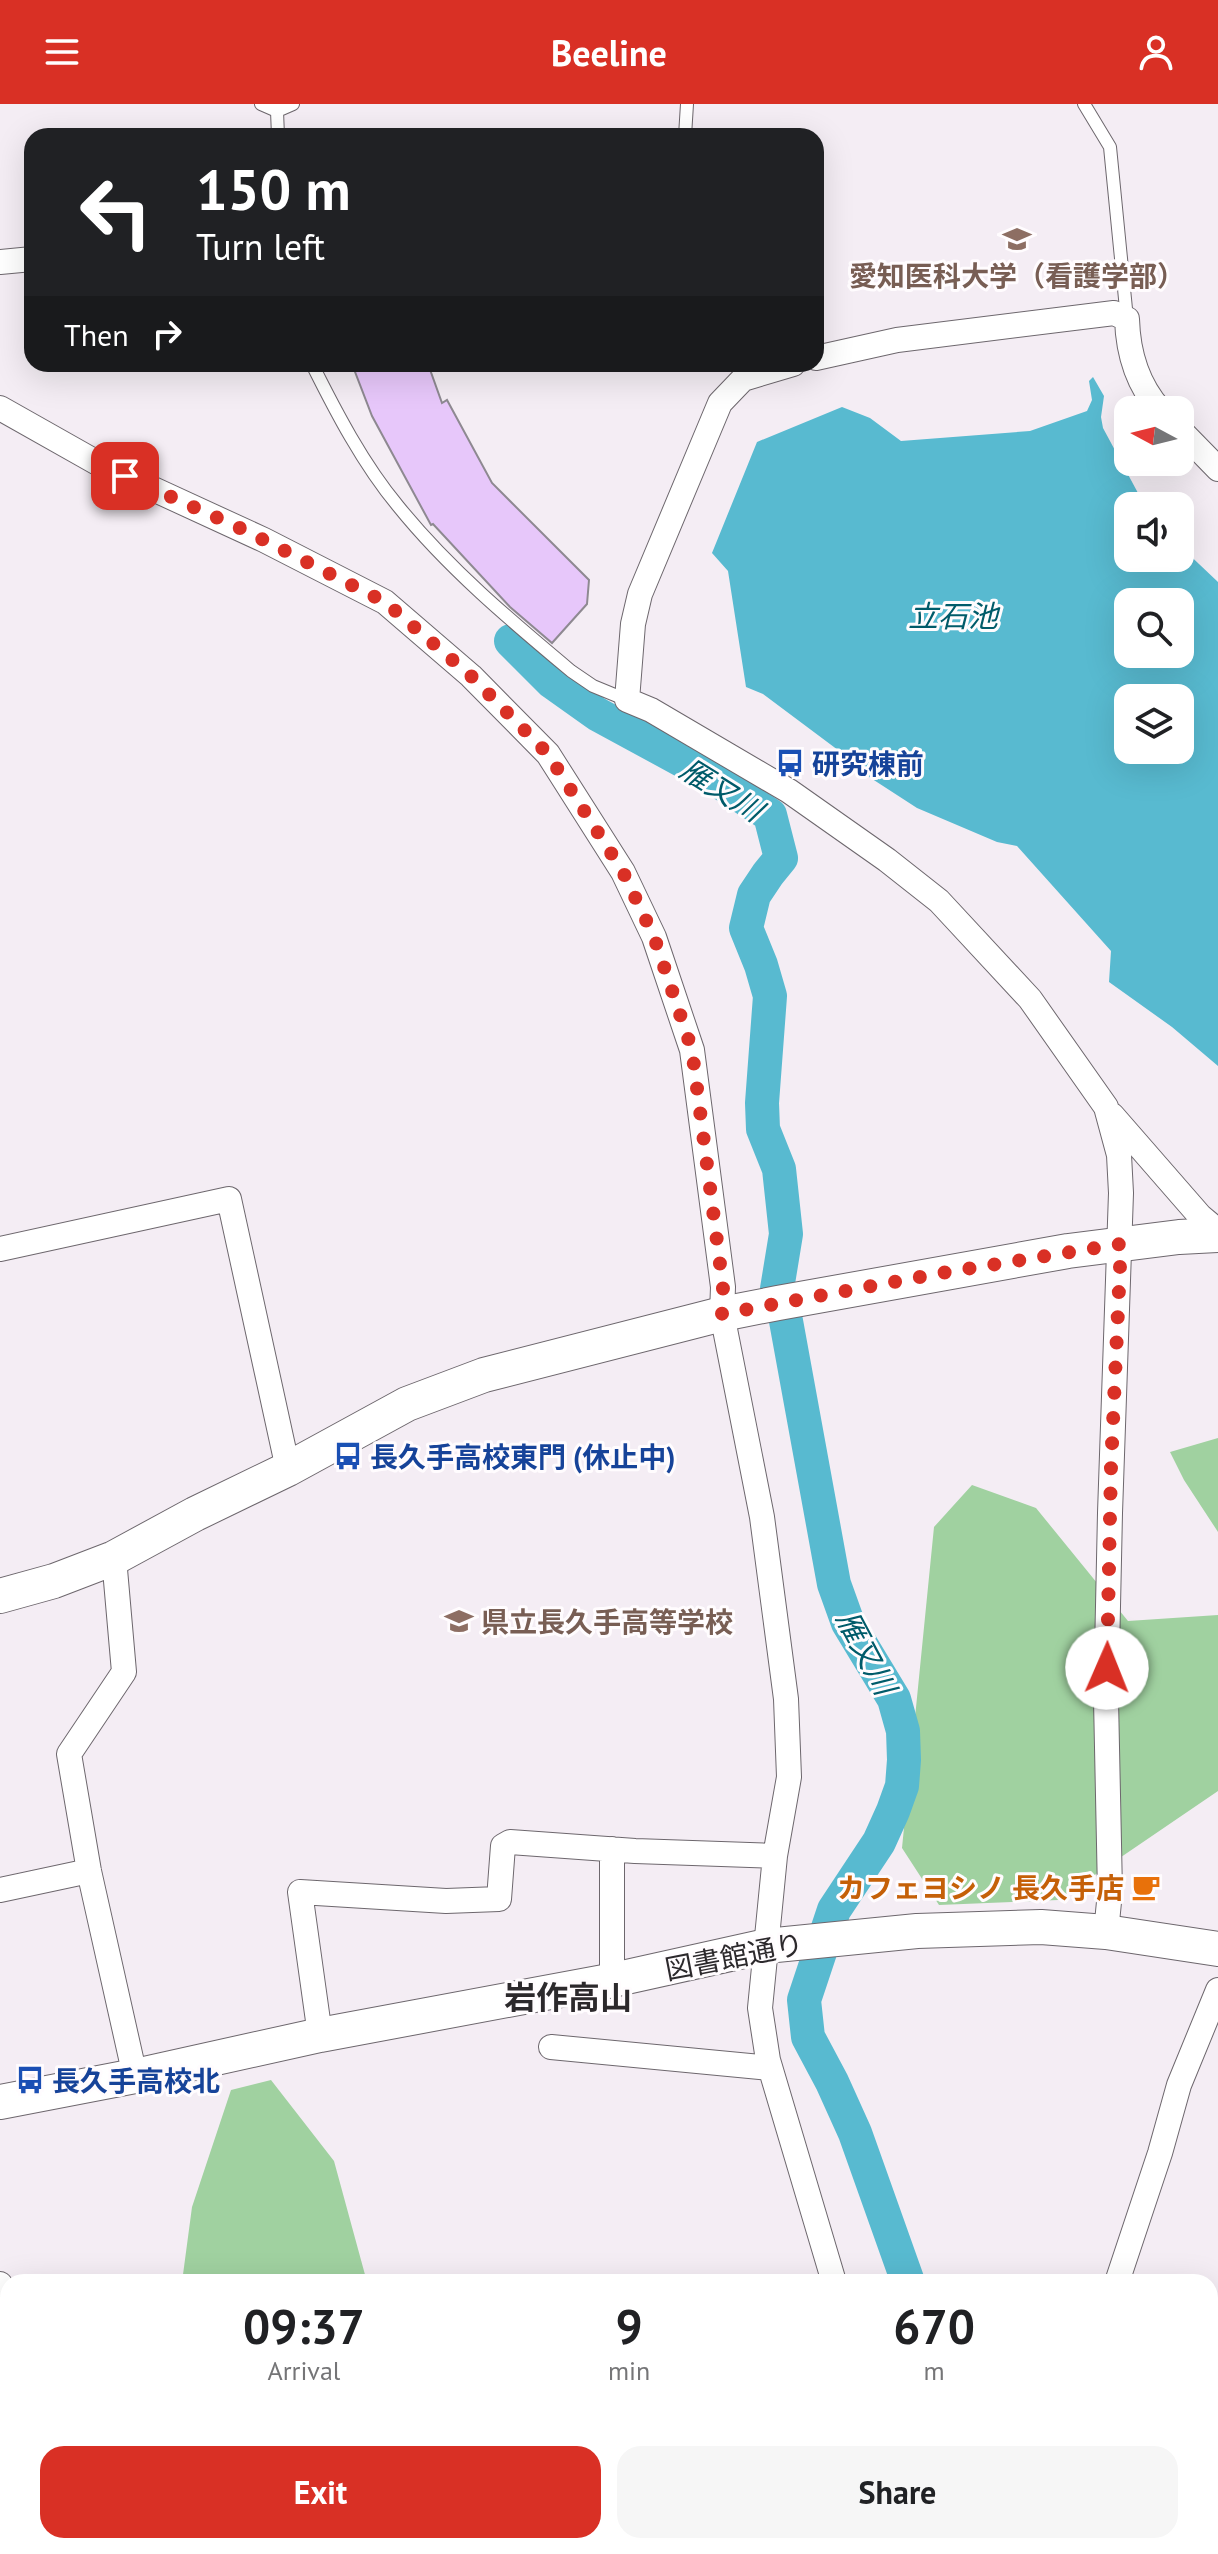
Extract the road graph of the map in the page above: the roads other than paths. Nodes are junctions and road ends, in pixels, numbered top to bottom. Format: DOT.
graph roads {
  1 [pos="261,104"];
  2 [pos="293,104"];
  3 [pos="687,104"];
  4 [pos="1084,104"];
  5 [pos="277,111"];
  6 [pos="278,128"];
  7 [pos="686,128"];
  8 [pos="24,260"];
  9 [pos="0,262"];
  10 [pos="1127,319"];
  11 [pos="824,356"];
  12 [pos="316,372"];
  13 [pos="755,372"];
  14 [pos="1150,396"];
  15 [pos="0,408"];
  16 [pos="1194,444"];
  17 [pos="1218,469"];
  18 [pos="627,700"];
  19 [pos="1106,1107"];
  20 [pos="1218,1233"];
  21 [pos="1121,1244"];
  22 [pos="0,1249"];
  23 [pos="722,1314"];
  24 [pos="288,1469"];
  25 [pos="114,1558"];
  26 [pos="0,1596"];
  27 [pos="612,1849"];
  28 [pos="775,1856"];
  29 [pos="89,1871"];
  30 [pos="0,1890"];
  31 [pos="1106,1932"];
  32 [pos="766,1946"];
  33 [pos="1218,1949"];
  34 [pos="612,1981"];
  35 [pos="1218,1990"];
  36 [pos="320,2035"];
  37 [pos="551,2047"];
  38 [pos="770,2068"];
  39 [pos="135,2076"];
  40 [pos="0,2102"];
  41 [pos="832,2274"];
  42 [pos="1120,2274"];
  1 -- 5 [label="lane"];
  2 -- 5 [label="lane"];
  3 -- 7 [label="lane"];
  4 -- 10 [label="lane"];
  5 -- 6 [label="lane"];
  8 -- 9 [label="street"];
  10 -- 11 [label="street"];
  10 -- 14 [label="street"];
  12 -- 18 [label="lane"];
  13 -- 18 [label="street"];
  15 -- 23 [label="street"];
  16 -- 17 [label="street"];
  18 -- 19 [label="street"];
  19 -- 20 [label="street"];
  19 -- 21 [label="street"];
  20 -- 21 [label="street"];
  21 -- 23 [label="street"];
  21 -- 31 [label="street"];
  22 -- 24 [label="street"];
  23 -- 24 [label="street"];
  23 -- 28 [label="street"];
  24 -- 25 [label="street"];
  25 -- 26 [label="street"];
  25 -- 29 [label="street"];
  27 -- 28 [label="street"];
  27 -- 34 [label="street"];
  27 -- 36 [label="street"];
  28 -- 32 [label="street"];
  29 -- 30 [label="street"];
  29 -- 39 [label="street"];
  31 -- 32 [label="street, 図書館通り"];
  31 -- 33 [label="street, 図書館通り"];
  32 -- 34 [label="street, 図書館通り"];
  32 -- 38 [label="street"];
  34 -- 36 [label="street, 図書館通り"];
  35 -- 42 [label="street"];
  36 -- 39 [label="street, 図書館通り"];
  37 -- 38 [label="street"];
  38 -- 41 [label="street"];
  39 -- 40 [label="street, 図書館通り"];
}
